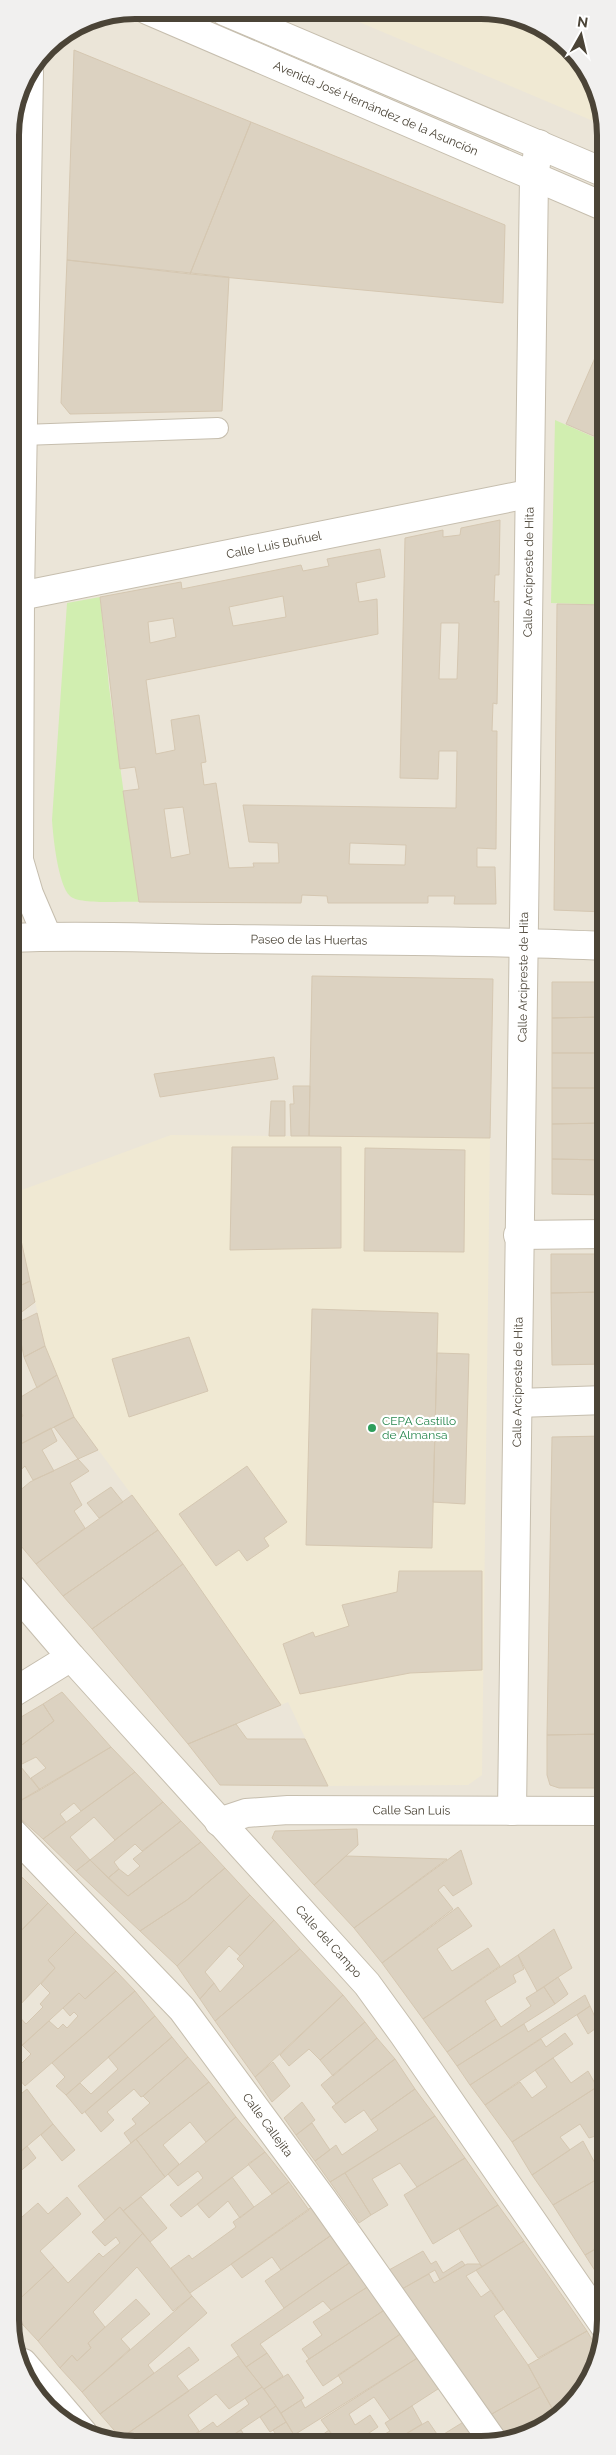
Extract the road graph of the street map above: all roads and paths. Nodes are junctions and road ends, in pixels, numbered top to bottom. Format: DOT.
graph roads {
  1 [pos="168,19"];
  2 [pos="243,19"];
  3 [pos="29,88"];
  4 [pos="539,144"];
  5 [pos="597,169"];
  6 [pos="534,177"];
  7 [pos="597,204"];
  8 [pos="218,428"];
  9 [pos="23,435"];
  10 [pos="528,494"];
  11 [pos="20,596"];
  12 [pos="19,650"];
  13 [pos="19,875"];
  14 [pos="47,936"];
  15 [pos="19,938"];
  16 [pos="523,942"];
  17 [pos="597,946"];
  18 [pos="597,1234"];
  19 [pos="518,1235"];
  20 [pos="597,1400"];
  21 [pos="518,1403"];
  22 [pos="19,1596"];
  23 [pos="72,1657"];
  24 [pos="19,1689"];
  25 [pos="512,1811"];
  26 [pos="597,1811"];
  27 [pos="219,1822"];
  28 [pos="19,1839"];
  29 [pos="597,2315"];
  30 [pos="32,2373"];
  31 [pos="70,2416"];
  32 [pos="489,2436"];
  1 -- 6 [label="street, Avenida José Hernández de la Asunción"];
  2 -- 4 [label="street"];
  3 -- 9 [label="street"];
  4 -- 5 [label="street"];
  4 -- 6 [label="street, Calle Arcipreste de Hita"];
  6 -- 7 [label="street, Avenida José Hernández de la Asunción"];
  6 -- 10 [label="street, Calle Arcipreste de Hita"];
  8 -- 9 [label="lane"];
  9 -- 11 [label="street"];
  10 -- 11 [label="street, Calle Luis Buñuel"];
  10 -- 16 [label="street, Calle Arcipreste de Hita"];
  11 -- 12 [label="street"];
  13 -- 14 [label="street"];
  14 -- 15 [label="street, Paseo de las Huertas"];
  14 -- 16 [label="street, Paseo de las Huertas"];
  16 -- 17 [label="street, Paseo de las Huertas"];
  16 -- 19 [label="street, Calle Arcipreste de Hita"];
  18 -- 19 [label="street"];
  19 -- 21 [label="street, Calle Arcipreste de Hita"];
  20 -- 21 [label="street"];
  21 -- 25 [label="street, Calle Arcipreste de Hita"];
  22 -- 23 [label="street, Calle del Campo"];
  23 -- 24 [label="street"];
  23 -- 27 [label="street, Calle del Campo"];
  25 -- 26 [label="street, Calle San Luis"];
  25 -- 27 [label="street, Calle San Luis"];
  27 -- 29 [label="street, Calle del Campo"];
  28 -- 32 [label="street, Calle Callejita"];
  30 -- 31 [label="street"];
}
